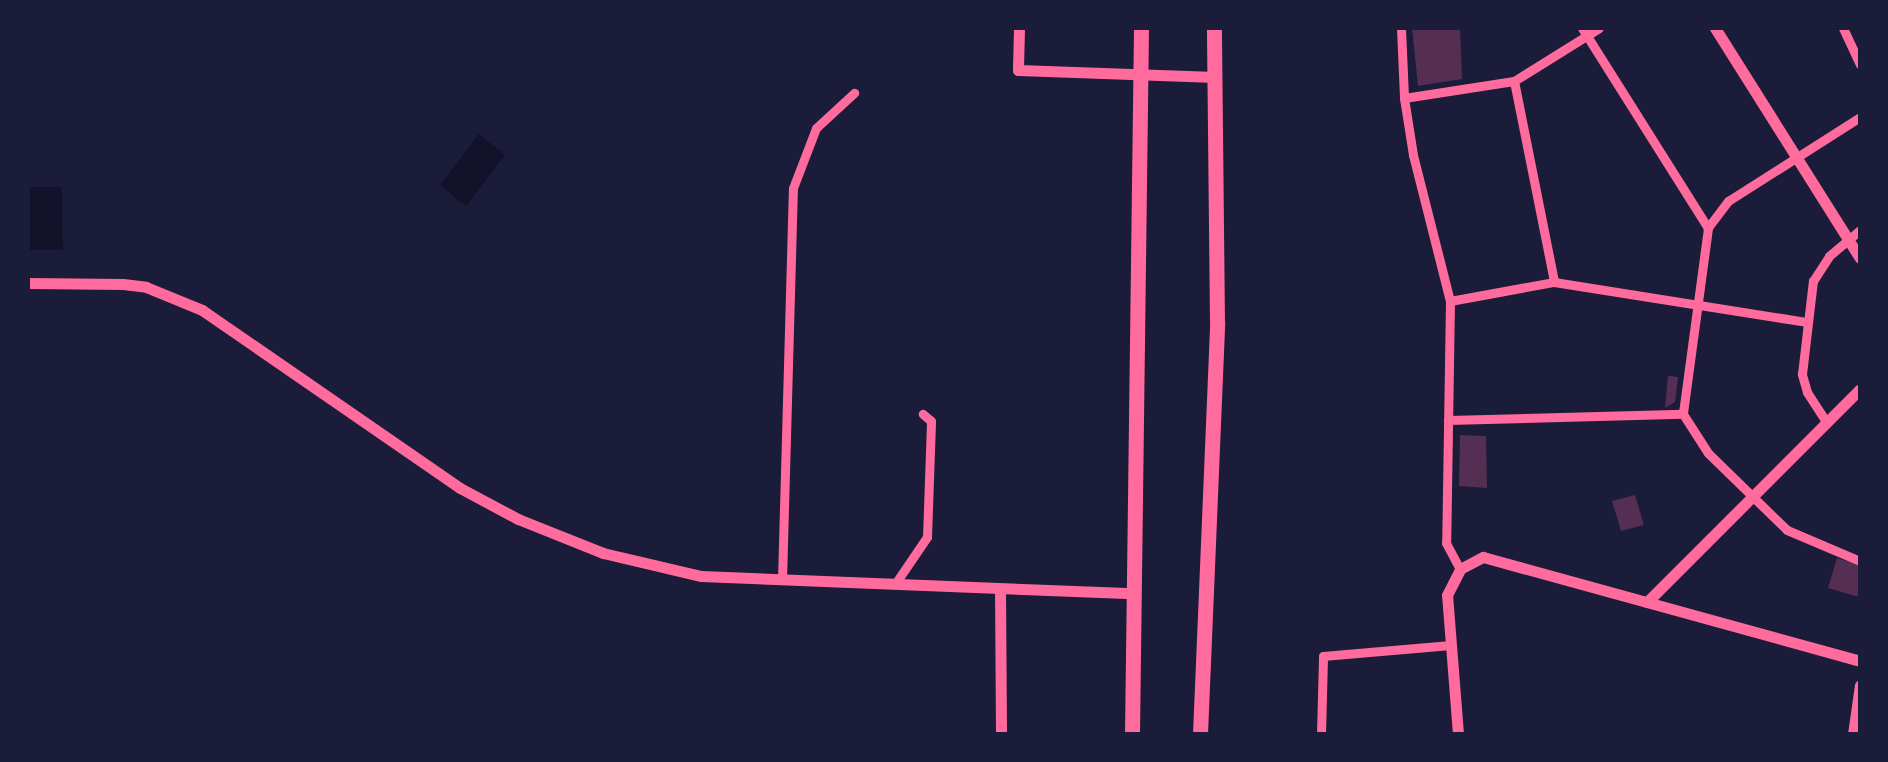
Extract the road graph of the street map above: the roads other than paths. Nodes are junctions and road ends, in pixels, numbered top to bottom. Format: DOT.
graph roads {
  1 [pos="1019,28"];
  2 [pos="1141,28"];
  3 [pos="1214,28"];
  4 [pos="1402,28"];
  5 [pos="1599,28"];
  6 [pos="1715,28"];
  7 [pos="1843,28"];
  8 [pos="1584,32"];
  9 [pos="1860,64"];
  10 [pos="1140,76"];
  11 [pos="1216,77"];
  12 [pos="1514,82"];
  13 [pos="854,92"];
  14 [pos="1404,98"];
  15 [pos="1860,117"];
  16 [pos="1796,157"];
  17 [pos="1708,228"];
  18 [pos="1860,230"];
  19 [pos="1848,238"];
  20 [pos="1860,258"];
  21 [pos="1554,282"];
  22 [pos="28,283"];
  23 [pos="1450,301"];
  24 [pos="1696,304"];
  25 [pos="1806,322"];
  26 [pos="1860,390"];
  27 [pos="923,414"];
  28 [pos="1683,414"];
  29 [pos="1448,420"];
  30 [pos="1826,422"];
  31 [pos="1752,497"];
  32 [pos="1860,561"];
  33 [pos="1460,570"];
  34 [pos="782,580"];
  35 [pos="896,584"];
  36 [pos="1000,589"];
  37 [pos="1133,594"];
  38 [pos="1647,602"];
  39 [pos="1450,645"];
  40 [pos="1860,661"];
  41 [pos="1860,685"];
  42 [pos="1000,734"];
  43 [pos="1132,734"];
  44 [pos="1200,734"];
  45 [pos="1320,734"];
  46 [pos="1458,734"];
  47 [pos="1853,734"];
  1 -- 10 [label="street"];
  2 -- 10 [label="highway"];
  3 -- 11 [label="highway"];
  4 -- 14 [label="street"];
  5 -- 8 [label="street"];
  6 -- 16 [label="street"];
  7 -- 9 [label="street"];
  8 -- 12 [label="street"];
  8 -- 17 [label="street"];
  10 -- 11 [label="street"];
  10 -- 37 [label="highway"];
  11 -- 44 [label="highway"];
  12 -- 14 [label="street"];
  12 -- 21 [label="street"];
  13 -- 34 [label="street"];
  14 -- 23 [label="street"];
  15 -- 16 [label="street"];
  16 -- 17 [label="street"];
  16 -- 19 [label="street"];
  17 -- 24 [label="street"];
  18 -- 19 [label="street"];
  19 -- 20 [label="street"];
  19 -- 25 [label="street"];
  21 -- 23 [label="street"];
  21 -- 24 [label="street"];
  22 -- 34 [label="street"];
  23 -- 29 [label="street"];
  24 -- 25 [label="street"];
  24 -- 28 [label="street"];
  25 -- 30 [label="street"];
  26 -- 30 [label="street"];
  27 -- 35 [label="street"];
  28 -- 29 [label="street"];
  28 -- 31 [label="street"];
  29 -- 33 [label="street"];
  30 -- 31 [label="street"];
  31 -- 32 [label="street"];
  31 -- 38 [label="street"];
  33 -- 38 [label="street"];
  33 -- 39 [label="street"];
  34 -- 35 [label="street"];
  35 -- 36 [label="street"];
  36 -- 37 [label="street"];
  36 -- 42 [label="street"];
  37 -- 43 [label="highway"];
  38 -- 40 [label="street"];
  39 -- 45 [label="street"];
  39 -- 46 [label="street"];
  41 -- 47 [label="street"];
}
